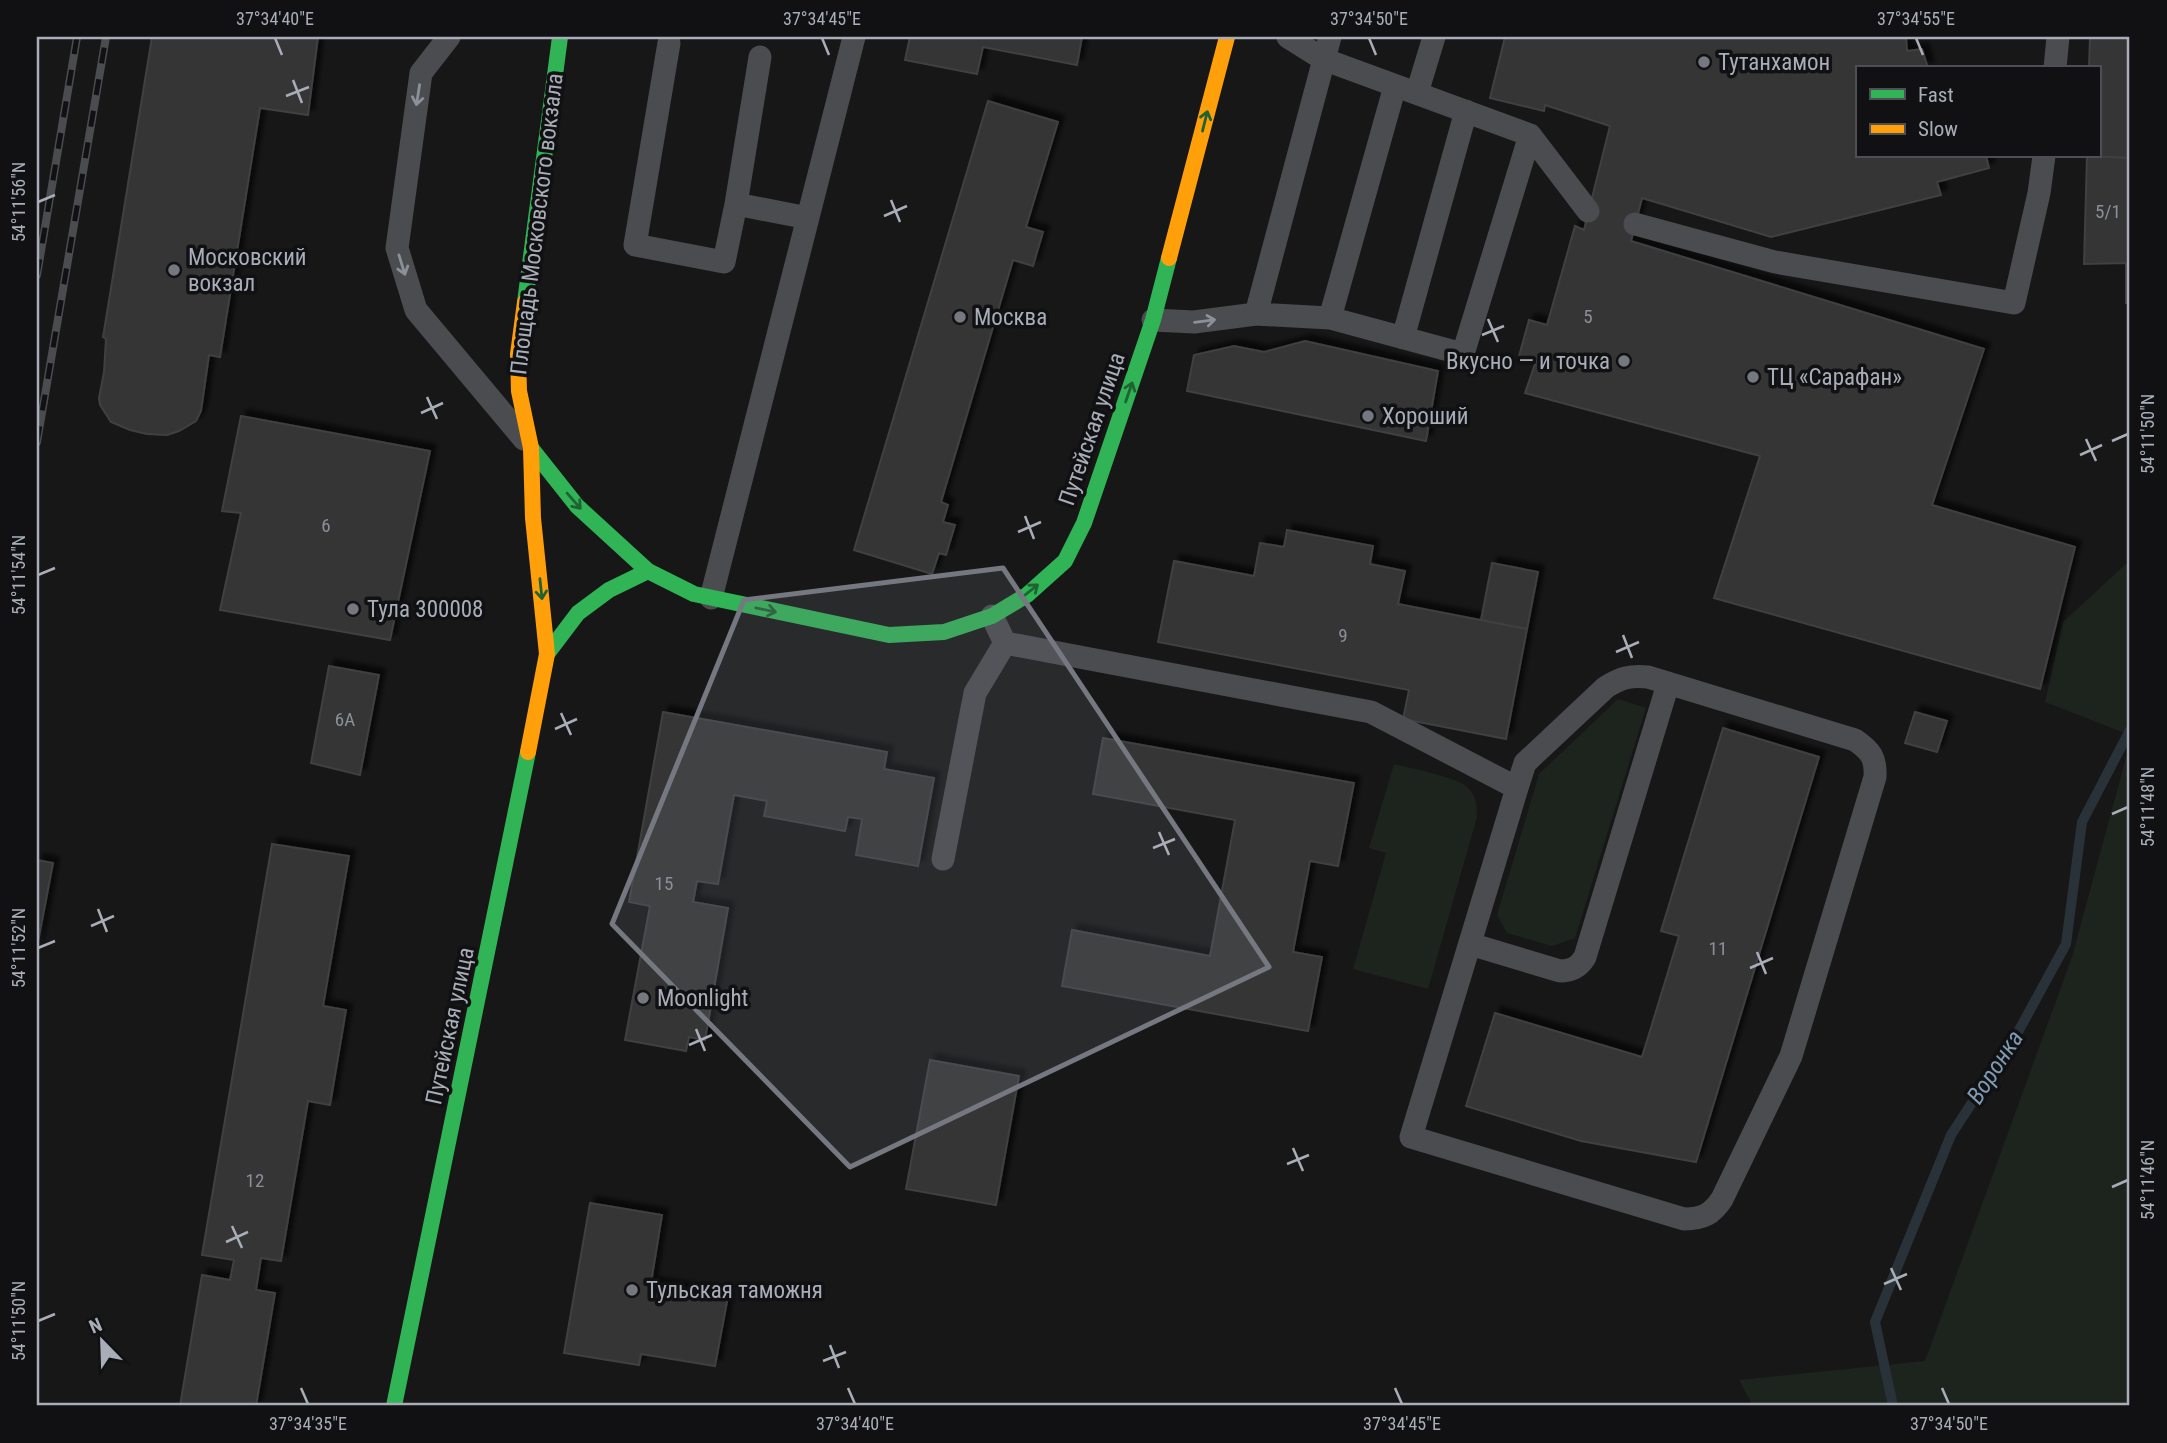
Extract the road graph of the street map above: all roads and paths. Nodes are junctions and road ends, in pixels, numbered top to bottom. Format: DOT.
graph roads {
  1 [pos="449,37"];
  2 [pos="560,37"];
  3 [pos="854,37"];
  4 [pos="1227,37"];
  5 [pos="1288,37"];
  6 [pos="1330,37"];
  7 [pos="1434,37"];
  8 [pos="2059,37"];
  9 [pos="670,43"];
  10 [pos="760,57"];
  11 [pos="1323,60"];
  12 [pos="2054,66"];
  13 [pos="1395,86"];
  14 [pos="1417,93"];
  15 [pos="1466,111"];
  16 [pos="1530,135"];
  17 [pos="2043,158"];
  18 [pos="736,204"];
  19 [pos="1588,211"];
  20 [pos="808,218"];
  21 [pos="1635,224"];
  22 [pos="1256,314"];
  23 [pos="1329,318"];
  24 [pos="1153,320"];
  25 [pos="1403,338"];
  26 [pos="531,448"];
  27 [pos="648,571"];
  28 [pos="711,598"];
  29 [pos="992,616"];
  30 [pos="1005,643"];
  31 [pos="547,654"];
  32 [pos="1668,684"];
  33 [pos="1517,788"];
  34 [pos="943,859"];
  35 [pos="1470,944"];
  36 [pos="394,1406"];
  1 -- 26 [label="lane, Площадь Московского вокзала, one-way"];
  2 -- 26 [label="street, Площадь Московского вокзала"];
  3 -- 20 [label="lane"];
  24 -- 4 [label="street, Путейская улица, one-way"];
  5 -- 11 [label="lane"];
  6 -- 11 [label="lane"];
  7 -- 14 [label="lane"];
  8 -- 12 [label="lane"];
  9 -- 18 [label="lane"];
  10 -- 18 [label="lane"];
  11 -- 13 [label="lane"];
  11 -- 22 [label="lane"];
  13 -- 14 [label="lane"];
  13 -- 23 [label="lane"];
  14 -- 15 [label="lane"];
  15 -- 16 [label="lane"];
  15 -- 25 [label="lane"];
  16 -- 19 [label="lane"];
  16 -- 25 [label="lane"];
  17 -- 21 [label="lane"];
  18 -- 20 [label="lane"];
  20 -- 28 [label="lane"];
  22 -- 23 [label="lane"];
  24 -- 22 [label="lane, one-way"];
  23 -- 25 [label="lane"];
  29 -- 24 [label="street, Путейская улица, one-way"];
  26 -- 27 [label="street, Путейская улица, one-way"];
  26 -- 31 [label="street, one-way"];
  27 -- 28 [label="street, Путейская улица"];
  27 -- 31 [label="street"];
  28 -- 29 [label="street, Путейская улица, one-way"];
  29 -- 30 [label="lane"];
  30 -- 33 [label="lane"];
  30 -- 34 [label="lane"];
  31 -- 36 [label="street, Путейская улица"];
  32 -- 33 [label="lane"];
  32 -- 35 [label="lane"];
  32 -- 35 [label="lane"];
  33 -- 35 [label="lane"];
}
